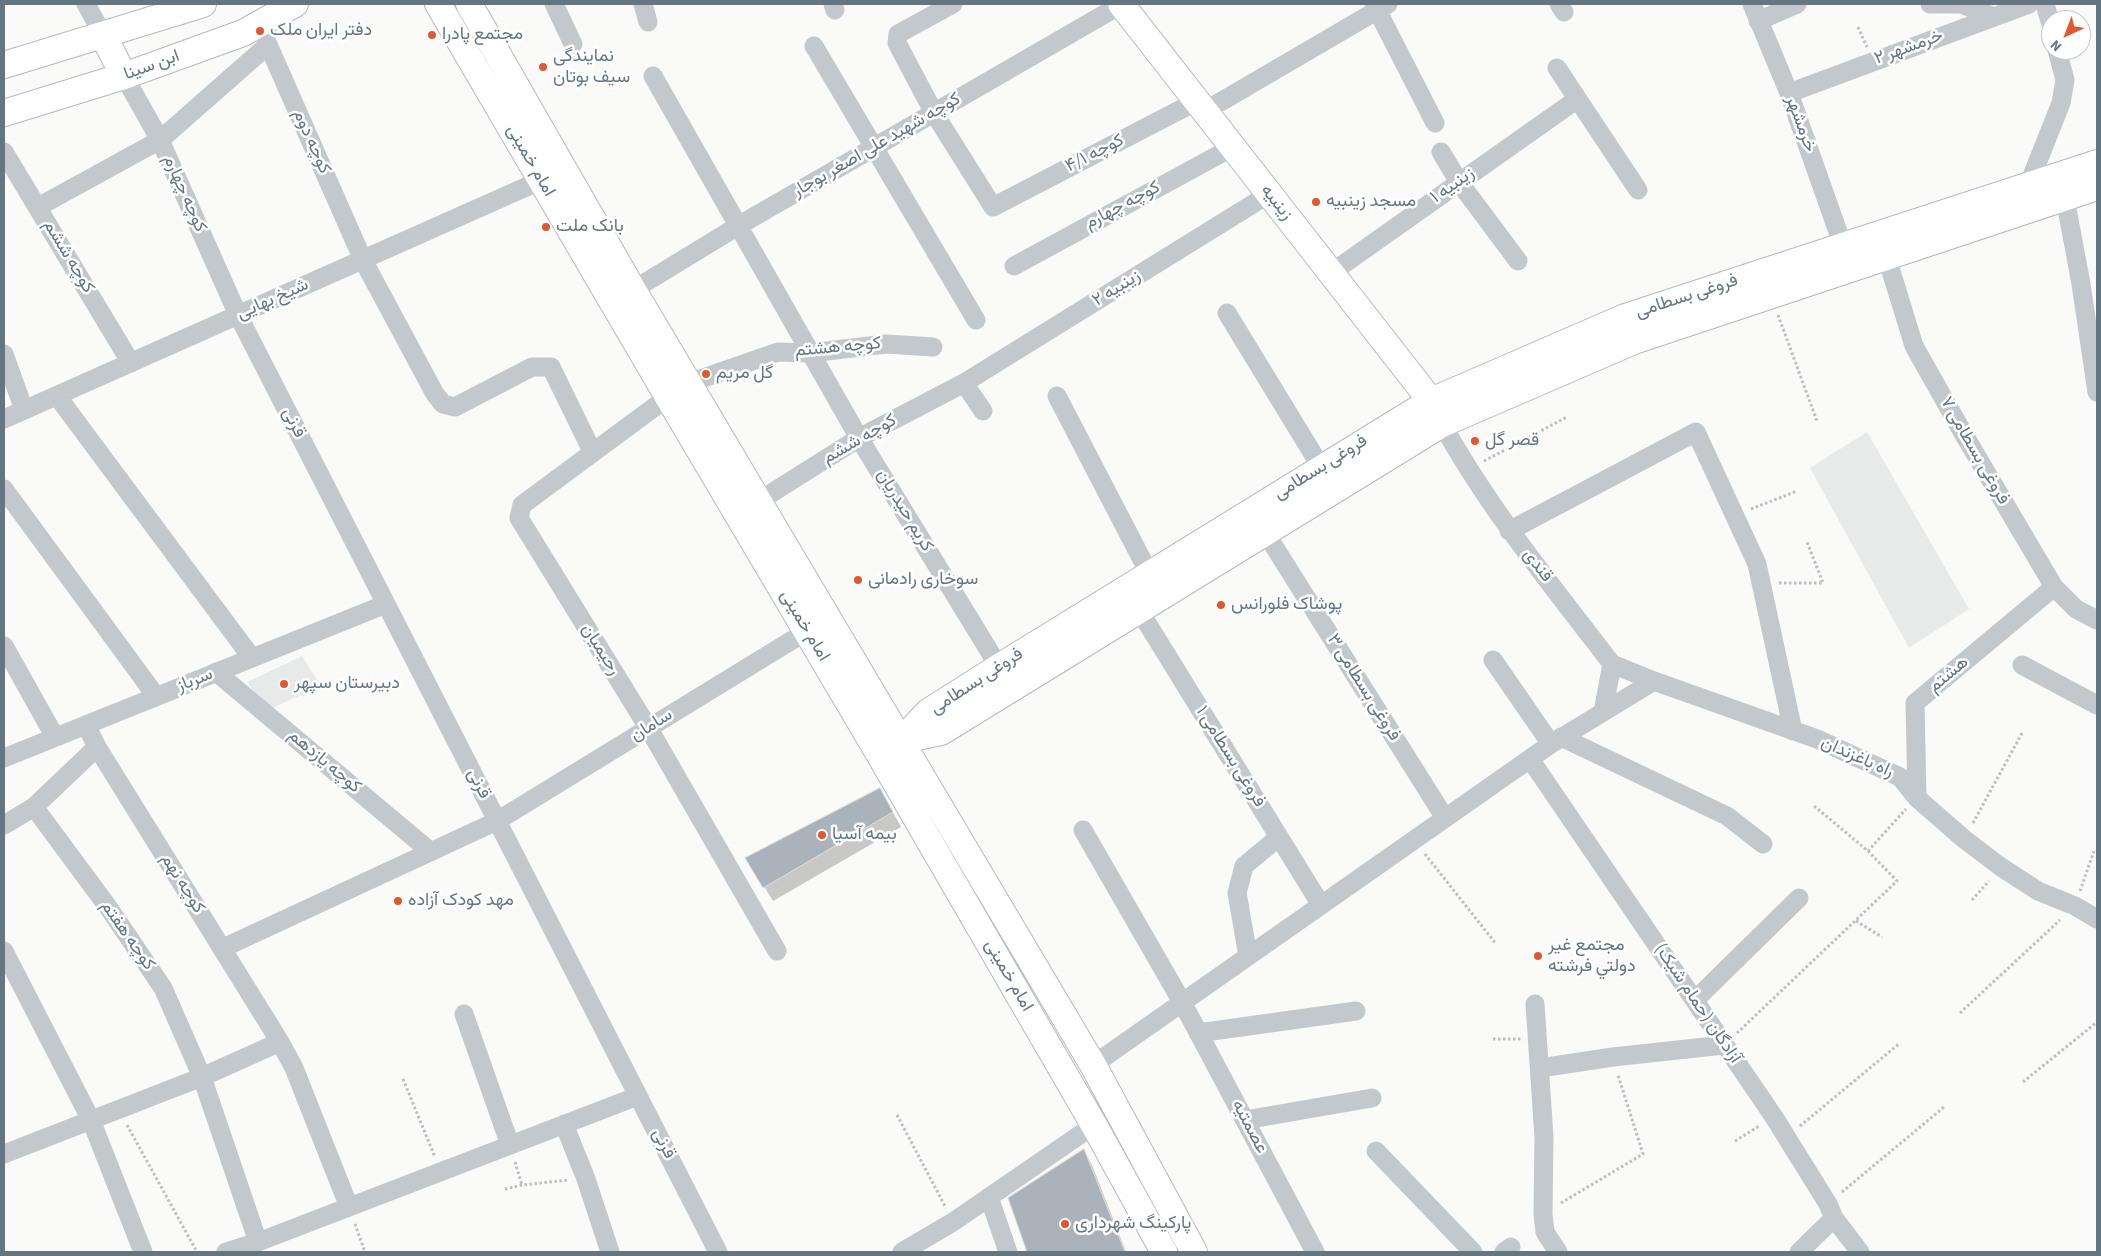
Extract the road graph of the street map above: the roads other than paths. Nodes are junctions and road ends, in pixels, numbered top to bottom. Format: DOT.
graph roads {
  1 [pos="86,4"];
  2 [pos="203,4"];
  3 [pos="295,4"];
  4 [pos="438,4"];
  5 [pos="469,4"];
  6 [pos="554,4"];
  7 [pos="643,4"];
  8 [pos="954,4"];
  9 [pos="1122,4"];
  10 [pos="1752,4"];
  11 [pos="1797,4"];
  12 [pos="1930,4"];
  13 [pos="2029,4"];
  14 [pos="1380,6"];
  15 [pos="1994,17"];
  16 [pos="648,22"];
  17 [pos="1758,22"];
  18 [pos="103,35"];
  19 [pos="264,35"];
  20 [pos="573,44"];
  21 [pos="814,46"];
  22 [pos="2060,60"];
  23 [pos="4,65"];
  24 [pos="1557,68"];
  25 [pos="124,76"];
  26 [pos="653,76"];
  27 [pos="1789,92"];
  28 [pos="1576,100"];
  29 [pos="1201,106"];
  30 [pos="4,113"];
  31 [pos="934,113"];
  32 [pos="1435,123"];
  33 [pos="160,140"];
  34 [pos="1233,147"];
  35 [pos="874,148"];
  36 [pos="4,152"];
  37 [pos="1441,152"];
  38 [pos="2097,163"];
  39 [pos="552,175"];
  40 [pos="1459,182"];
  41 [pos="2028,186"];
  42 [pos="2097,187"];
  43 [pos="1638,190"];
  44 [pos="1269,194"];
  45 [pos="2065,198"];
  46 [pos="38,207"];
  47 [pos="738,226"];
  48 [pos="1843,246"];
  49 [pos="1887,258"];
  50 [pos="363,260"];
  51 [pos="1518,261"];
  52 [pos="1014,266"];
  53 [pos="1331,273"];
  54 [pos="633,290"];
  55 [pos="1227,313"];
  56 [pos="238,315"];
  57 [pos="976,320"];
  58 [pos="933,347"];
  59 [pos="810,353"];
  60 [pos="4,354"];
  61 [pos="131,363"];
  62 [pos="964,383"];
  63 [pos="689,384"];
  64 [pos="2097,392"];
  65 [pos="57,396"];
  66 [pos="1057,396"];
  67 [pos="668,397"];
  68 [pos="24,410"];
  69 [pos="982,411"];
  70 [pos="1436,412"];
  71 [pos="4,419"];
  72 [pos="859,438"];
  73 [pos="593,453"];
  74 [pos="1321,467"];
  75 [pos="4,489"];
  76 [pos="759,501"];
  77 [pos="1509,531"];
  78 [pos="1265,532"];
  79 [pos="1150,574"];
  80 [pos="2054,587"];
  81 [pos="386,604"];
  82 [pos="1139,610"];
  83 [pos="2097,620"];
  84 [pos="807,631"];
  85 [pos="4,646"];
  86 [pos="252,658"];
  87 [pos="1493,660"];
  88 [pos="1612,664"];
  89 [pos="2022,665"];
  90 [pos="998,667"];
  91 [pos="216,672"];
  92 [pos="1654,681"];
  93 [pos="156,696"];
  94 [pos="2097,705"];
  95 [pos="1604,712"];
  96 [pos="86,725"];
  97 [pos="648,728"];
  98 [pos="1793,731"];
  99 [pos="55,737"];
  100 [pos="902,740"];
  101 [pos="1556,740"];
  102 [pos="98,747"];
  103 [pos="879,754"];
  104 [pos="4,758"];
  105 [pos="1530,759"];
  106 [pos="1917,798"];
  107 [pos="34,807"];
  108 [pos="1445,818"];
  109 [pos="497,821"];
  110 [pos="4,825"];
  111 [pos="1083,830"];
  112 [pos="1279,837"];
  113 [pos="1763,844"];
  114 [pos="431,852"];
  115 [pos="1800,898"];
  116 [pos="1320,905"];
  117 [pos="2097,919"];
  118 [pos="223,948"];
  119 [pos="4,951"];
  120 [pos="777,952"];
  121 [pos="1248,956"];
  122 [pos="1696,1000"];
  123 [pos="1182,1002"];
  124 [pos="1535,1004"];
  125 [pos="1356,1011"];
  126 [pos="464,1014"];
  127 [pos="1198,1033"];
  128 [pos="280,1042"];
  129 [pos="1724,1045"];
  130 [pos="1093,1064"];
  131 [pos="1540,1068"];
  132 [pos="202,1077"];
  133 [pos="638,1096"];
  134 [pos="1372,1098"];
  135 [pos="91,1120"];
  136 [pos="1245,1120"];
  137 [pos="564,1124"];
  138 [pos="1094,1124"];
  139 [pos="510,1145"];
  140 [pos="1376,1151"];
  141 [pos="4,1154"];
  142 [pos="989,1197"];
  143 [pos="349,1207"];
  144 [pos="1831,1211"];
  145 [pos="258,1242"];
  146 [pos="1160,1251"];
  147 [pos="143,1252"];
  148 [pos="229,1252"];
  149 [pos="610,1252"];
  150 [pos="718,1252"];
  151 [pos="902,1252"];
  152 [pos="1008,1252"];
  153 [pos="1194,1252"];
  154 [pos="1315,1252"];
  155 [pos="1473,1252"];
  156 [pos="1558,1252"];
  157 [pos="1799,1252"];
  158 [pos="1860,1252"];
  1 -- 18 [label="street"];
  2 -- 18 [label="main road"];
  3 -- 19 [label="main road, ابن سینا"];
  4 -- 39 [label="main road, امام خمینی"];
  5 -- 39 [label="main road, امام خمینی"];
  6 -- 20 [label="street"];
  7 -- 16 [label="street"];
  8 -- 31 [label="street"];
  9 -- 29 [label="main road, زینبیه"];
  9 -- 31 [label="street, کوچه شهید علی اصغر بوجار"];
  10 -- 17 [label="street, خرمشهر"];
  11 -- 17 [label="street"];
  12 -- 15 [label="street"];
  13 -- 15 [label="street, خرمشهر ۲"];
  14 -- 29 [label="street, کوچه ۴/۱"];
  14 -- 32 [label="street"];
  15 -- 27 [label="street, خرمشهر ۲"];
  17 -- 27 [label="street, خرمشهر"];
  18 -- 23 [label="main road"];
  18 -- 25 [label="main road"];
  19 -- 25 [label="main road, ابن سینا"];
  19 -- 33 [label="street"];
  19 -- 50 [label="street, کوچه دوم"];
  21 -- 35 [label="street"];
  22 -- 41 [label="street"];
  24 -- 28 [label="street"];
  25 -- 30 [label="main road, ابن سینا"];
  25 -- 33 [label="street, کوچه چهارم"];
  26 -- 47 [label="street"];
  27 -- 48 [label="street, خرمشهر"];
  28 -- 40 [label="street, زینبیه ۱"];
  28 -- 43 [label="street"];
  29 -- 31 [label="street, کوچه ۴/۱"];
  29 -- 34 [label="main road, زینبیه"];
  31 -- 35 [label="street, کوچه شهید علی اصغر بوجار"];
  33 -- 46 [label="street"];
  33 -- 56 [label="street, کوچه چهارم"];
  34 -- 44 [label="main road, زینبیه"];
  34 -- 52 [label="street, کوچه چهارم"];
  35 -- 47 [label="street, کوچه شهید علی اصغر بوجار"];
  35 -- 57 [label="street"];
  36 -- 46 [label="street, کوچه ششم"];
  37 -- 40 [label="street"];
  38 -- 41 [label="main road, فروغی بسطامی"];
  39 -- 50 [label="street, شیخ بهایی"];
  39 -- 54 [label="main road, امام خمینی"];
  39 -- 67 [label="main road, امام خمینی"];
  40 -- 51 [label="street"];
  40 -- 53 [label="street, زینبیه ۱"];
  41 -- 48 [label="main road, فروغی بسطامی"];
  42 -- 45 [label="main road, فروغی بسطامی"];
  44 -- 53 [label="main road, زینبیه"];
  44 -- 62 [label="street, زینبیه ۲"];
  45 -- 49 [label="main road, فروغی بسطامی"];
  45 -- 64 [label="street"];
  46 -- 61 [label="street, کوچه ششم"];
  47 -- 54 [label="street, کوچه شهید علی اصغر بوجار"];
  47 -- 59 [label="street, کریم حیدریان"];
  48 -- 70 [label="main road, فروغی بسطامی"];
  49 -- 70 [label="main road, فروغی بسطامی"];
  49 -- 80 [label="street, فروغی بسطامی ۷"];
  50 -- 56 [label="street, شیخ بهایی"];
  50 -- 73 [label="street, کوچه دوم"];
  53 -- 70 [label="main road, زینبیه"];
  54 -- 63 [label="main road, امام خمینی"];
  55 -- 74 [label="street"];
  56 -- 61 [label="street, شیخ بهایی"];
  56 -- 81 [label="street, قرنی"];
  58 -- 59 [label="street, کوچه هشتم"];
  59 -- 63 [label="street, کوچه هشتم"];
  59 -- 72 [label="street, کریم حیدریان"];
  60 -- 68 [label="street"];
  61 -- 65 [label="street, شیخ بهایی"];
  62 -- 69 [label="street"];
  62 -- 72 [label="street, کوچه ششم"];
  63 -- 76 [label="main road, امام خمینی"];
  65 -- 68 [label="street, شیخ بهایی"];
  65 -- 86 [label="street"];
  66 -- 79 [label="street"];
  67 -- 73 [label="street, رحیمیان"];
  67 -- 84 [label="main road, امام خمینی"];
  68 -- 71 [label="street, شیخ بهایی"];
  70 -- 74 [label="main road, فروغی بسطامی"];
  70 -- 77 [label="street, قندی"];
  70 -- 78 [label="main road, فروغی بسطامی"];
  72 -- 76 [label="street, کوچه ششم"];
  72 -- 90 [label="street, کریم حیدریان"];
  73 -- 97 [label="street, رحیمیان"];
  74 -- 79 [label="main road, فروغی بسطامی"];
  75 -- 93 [label="street"];
  76 -- 100 [label="main road, امام خمینی"];
  77 -- 88 [label="street, قندی"];
  77 -- 98 [label="street"];
  78 -- 82 [label="main road, فروغی بسطامی"];
  78 -- 108 [label="street, فروغی بسطامی ۳"];
  79 -- 90 [label="main road, فروغی بسطامی"];
  80 -- 83 [label="street, فروغی بسطامی ۷"];
  80 -- 106 [label="street, هشتم"];
  81 -- 86 [label="street, سرباز"];
  81 -- 109 [label="street, قرنی"];
  82 -- 100 [label="main road, فروغی بسطامی"];
  82 -- 112 [label="street, فروغی بسطامی ۱"];
  84 -- 97 [label="street, سامان"];
  84 -- 103 [label="main road, امام خمینی"];
  85 -- 99 [label="street"];
  86 -- 91 [label="street, سرباز"];
  87 -- 101 [label="street"];
  88 -- 92 [label="street, راه باغزندان"];
  88 -- 95 [label="street"];
  89 -- 94 [label="street"];
  90 -- 100 [label="main road, فروغی بسطامی"];
  91 -- 93 [label="street, سرباز"];
  91 -- 114 [label="street, کوچه یازدهم"];
  92 -- 95 [label="street"];
  92 -- 98 [label="street, راه باغزندان"];
  93 -- 96 [label="street, سرباز"];
  95 -- 101 [label="street"];
  96 -- 99 [label="street, سرباز"];
  96 -- 102 [label="street, کوچه نهم"];
  97 -- 109 [label="street, سامان"];
  97 -- 120 [label="street, رحیمیان"];
  98 -- 106 [label="street, راه باغزندان"];
  99 -- 104 [label="street, سرباز"];
  100 -- 103 [label="main road"];
  100 -- 130 [label="main road, امام خمینی"];
  101 -- 105 [label="street"];
  101 -- 113 [label="street"];
  102 -- 107 [label="street"];
  102 -- 118 [label="street, کوچه نهم"];
  103 -- 138 [label="main road, امام خمینی"];
  105 -- 108 [label="street"];
  105 -- 122 [label="street, آزادگان (حمام شیک)"];
  106 -- 117 [label="street, راه باغزندان"];
  107 -- 110 [label="street"];
  107 -- 132 [label="street, کوچه هفتم"];
  108 -- 116 [label="street"];
  109 -- 114 [label="street, سامان"];
  109 -- 133 [label="street, قرنی"];
  111 -- 123 [label="street, عصمتیه"];
  112 -- 116 [label="street, فروغی بسطامی ۱"];
  112 -- 121 [label="street"];
  114 -- 118 [label="street, سامان"];
  115 -- 122 [label="street"];
  116 -- 121 [label="street"];
  118 -- 128 [label="street, کوچه نهم"];
  119 -- 135 [label="street"];
  121 -- 123 [label="street"];
  122 -- 129 [label="street, آزادگان (حمام شیک)"];
  123 -- 127 [label="street, عصمتیه"];
  123 -- 130 [label="street"];
  124 -- 131 [label="street"];
  125 -- 127 [label="street"];
  126 -- 139 [label="street"];
  127 -- 136 [label="street, عصمتیه"];
  128 -- 132 [label="street"];
  128 -- 143 [label="street, کوچه نهم"];
  129 -- 131 [label="street"];
  129 -- 144 [label="street, آزادگان (حمام شیک)"];
  130 -- 153 [label="main road, امام خمینی"];
  131 -- 156 [label="street"];
  132 -- 135 [label="street"];
  132 -- 145 [label="street"];
  133 -- 137 [label="street"];
  133 -- 150 [label="street, قرنی"];
  134 -- 136 [label="street"];
  135 -- 141 [label="street"];
  135 -- 147 [label="street"];
  136 -- 154 [label="street, عصمتیه"];
  137 -- 139 [label="street"];
  137 -- 149 [label="street"];
  138 -- 142 [label="street"];
  138 -- 146 [label="main road, امام خمینی"];
  139 -- 143 [label="street"];
  140 -- 155 [label="street"];
  142 -- 151 [label="street"];
  142 -- 152 [label="street"];
  143 -- 145 [label="street"];
  144 -- 157 [label="street"];
  144 -- 158 [label="street, آزادگان (حمام شیک)"];
  145 -- 148 [label="street"];
}
